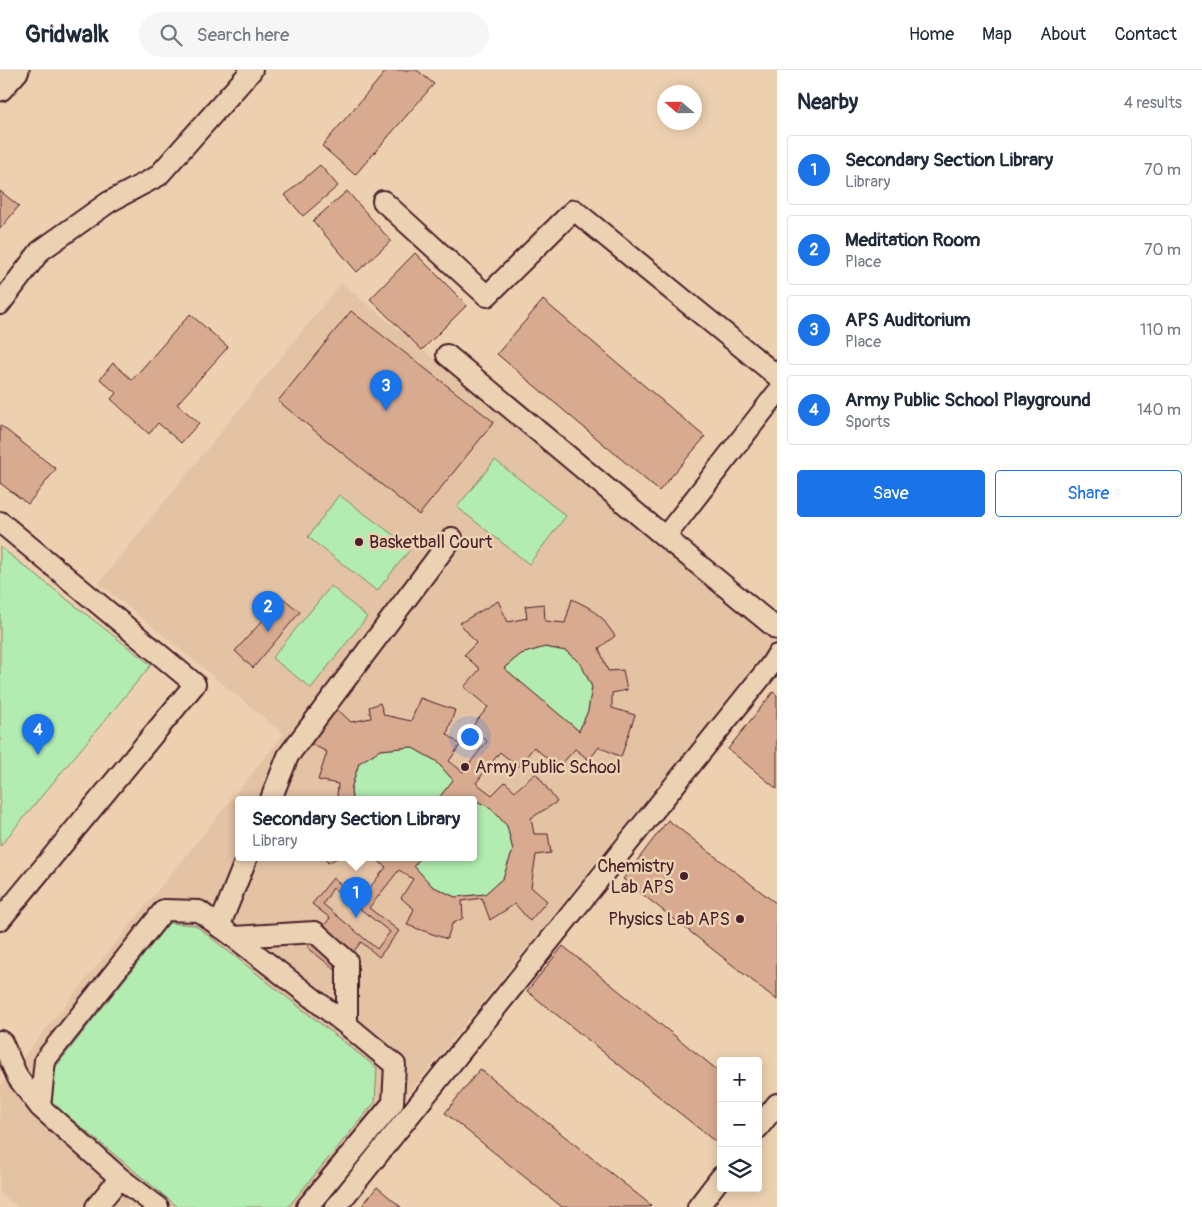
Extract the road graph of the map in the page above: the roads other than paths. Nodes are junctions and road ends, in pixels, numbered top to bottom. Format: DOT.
graph roads {
  1 [pos="252,70"];
  2 [pos="383,201"];
  3 [pos="0,304"];
  4 [pos="447,355"];
  5 [pos="777,376"];
  6 [pos="777,393"];
  7 [pos="0,522"];
  8 [pos="665,537"];
  9 [pos="452,538"];
  10 [pos="777,629"];
  11 [pos="777,656"];
  12 [pos="271,796"];
  13 [pos="246,861"];
  14 [pos="0,920"];
  15 [pos="227,932"];
  16 [pos="347,1025"];
  17 [pos="0,1041"];
  18 [pos="777,1104"];
  19 [pos="40,1108"];
  20 [pos="762,1123"];
  21 [pos="120,1178"];
  22 [pos="717,1183"];
  23 [pos="96,1207"];
  24 [pos="158,1207"];
  25 [pos="307,1207"];
  26 [pos="336,1207"];
  27 [pos="698,1207"];
  1 -- 3 [label="lane"];
  2 -- 5 [label="lane"];
  4 -- 8 [label="lane"];
  6 -- 8 [label="lane"];
  7 -- 14 [label="lane"];
  8 -- 10 [label="lane"];
  9 -- 12 [label="lane"];
  11 -- 26 [label="lane"];
  13 -- 15 [label="lane"];
  15 -- 16 [label="lane"];
  15 -- 16 [label="lane"];
  15 -- 19 [label="lane"];
  16 -- 25 [label="lane"];
  17 -- 19 [label="lane"];
  18 -- 20 [label="lane"];
  19 -- 21 [label="lane"];
  21 -- 23 [label="lane"];
  21 -- 24 [label="lane"];
  22 -- 27 [label="lane"];
}
